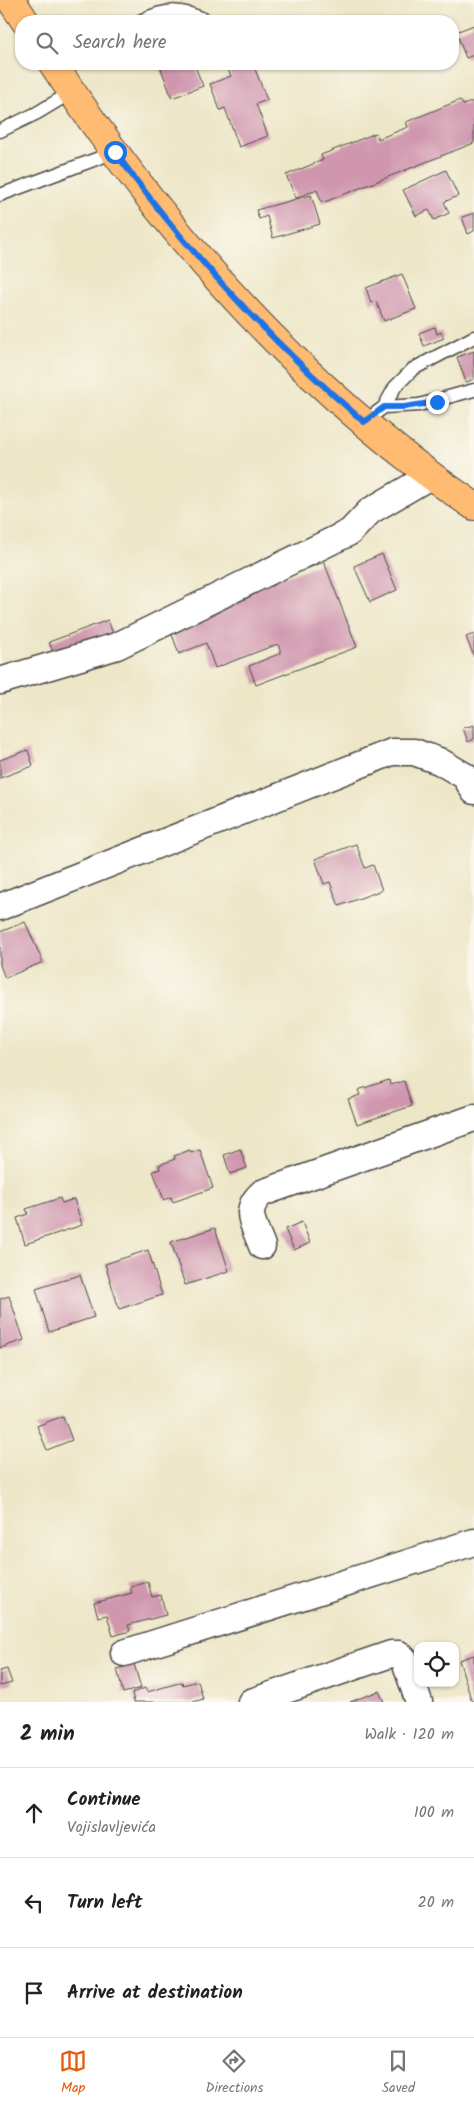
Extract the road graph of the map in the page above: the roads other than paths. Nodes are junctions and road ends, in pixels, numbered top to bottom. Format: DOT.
graph roads {
  1 [pos="11,0"];
  2 [pos="21,15"];
  3 [pos="153,15"];
  4 [pos="194,15"];
  5 [pos="59,70"];
  6 [pos="72,92"];
  7 [pos="0,131"];
  8 [pos="115,152"];
  9 [pos="0,195"];
  10 [pos="474,337"];
  11 [pos="474,390"];
  12 [pos="374,414"];
  13 [pos="430,476"];
  14 [pos="474,506"];
  15 [pos="0,681"];
  16 [pos="474,792"];
  17 [pos="0,907"];
  18 [pos="474,1118"];
  19 [pos="262,1246"];
  20 [pos="474,1542"];
  21 [pos="124,1652"];
  22 [pos="252,1702"];
  23 [pos="419,1702"];
  1 -- 2 [label="main road"];
  3 -- 4 [label="lane"];
  5 -- 6 [label="main road"];
  6 -- 7 [label="lane"];
  6 -- 8 [label="main road"];
  8 -- 9 [label="lane"];
  8 -- 12 [label="main road"];
  10 -- 12 [label="lane"];
  11 -- 12 [label="lane"];
  12 -- 13 [label="main road"];
  13 -- 14 [label="main road"];
  13 -- 15 [label="street"];
  16 -- 17 [label="street"];
  18 -- 19 [label="street"];
  20 -- 21 [label="street"];
  22 -- 23 [label="street"];
}
